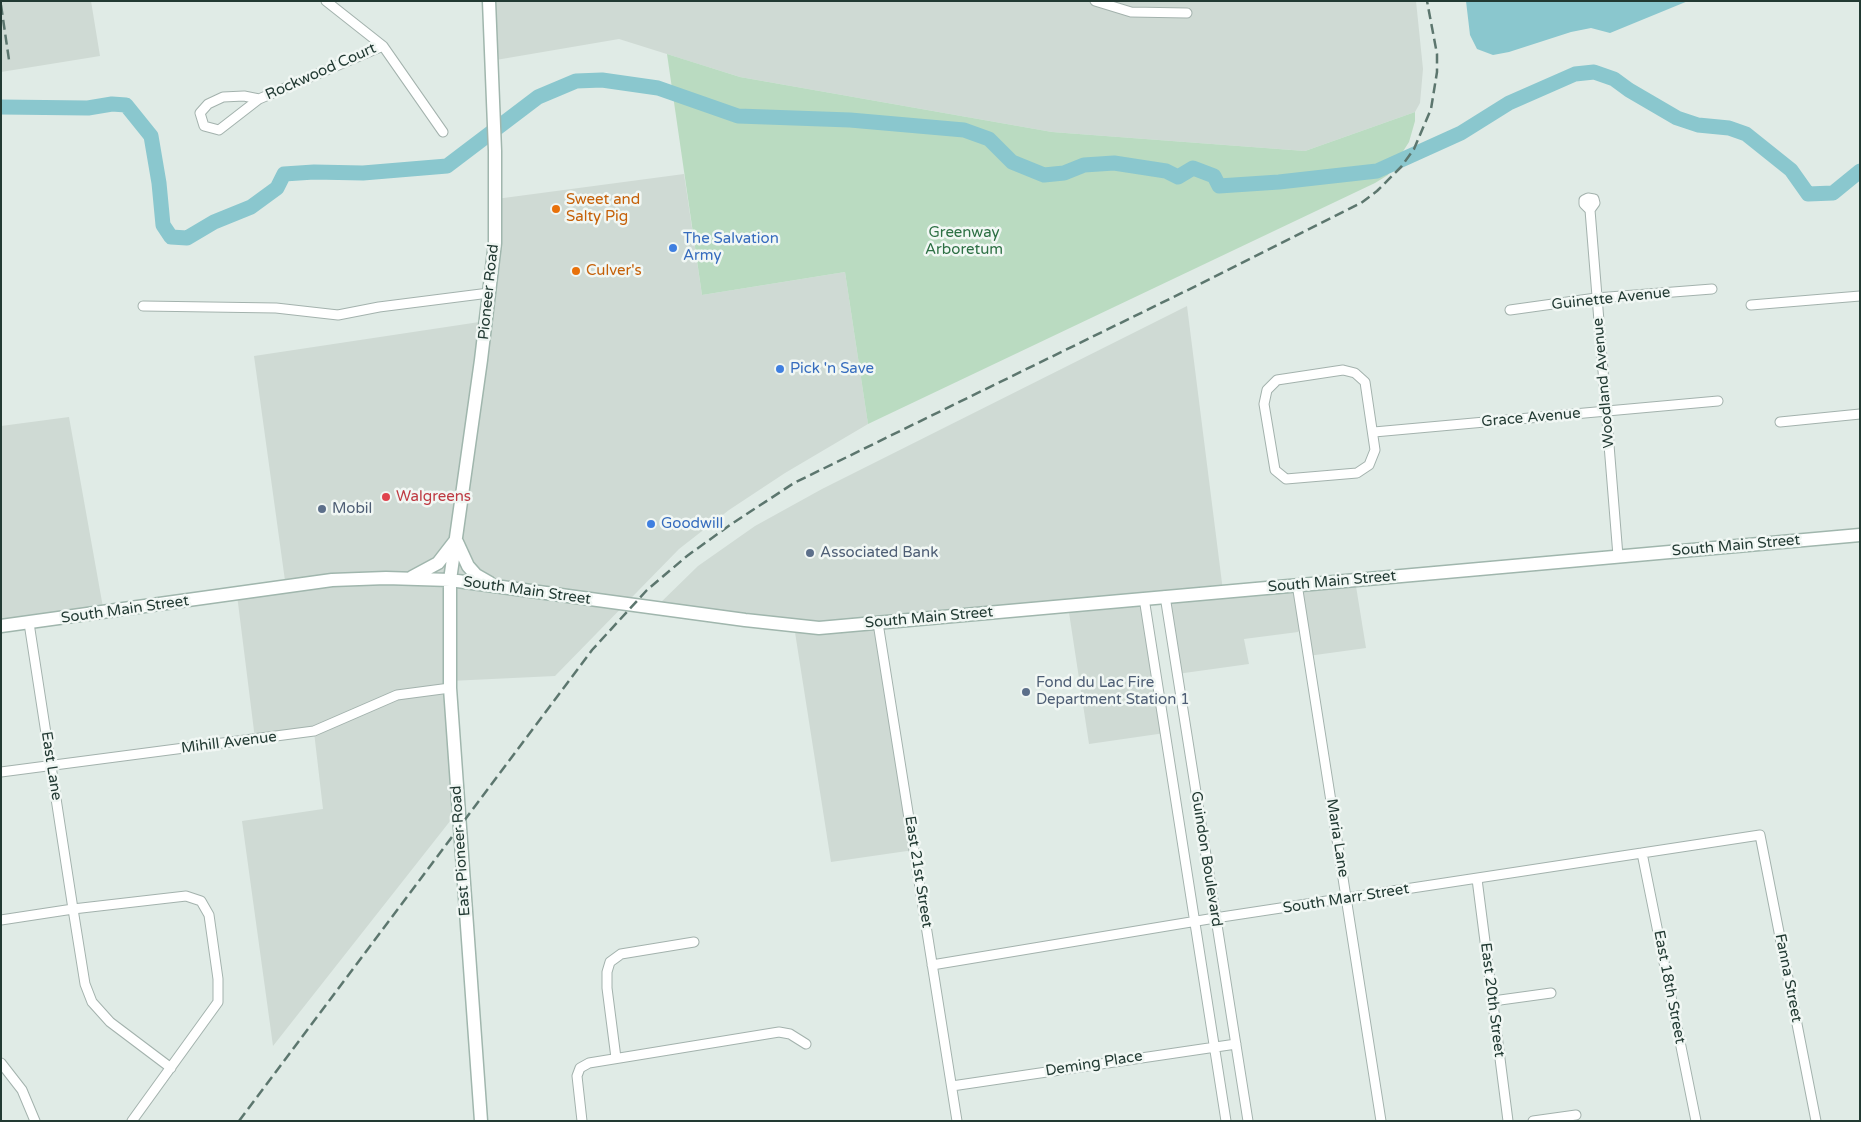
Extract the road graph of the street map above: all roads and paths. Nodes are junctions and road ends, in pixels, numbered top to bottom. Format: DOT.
graph roads {
  1 [pos="326,1"];
  2 [pos="489,1"];
  3 [pos="1095,1"];
  4 [pos="1187,13"];
  5 [pos="383,46"];
  6 [pos="259,99"];
  7 [pos="443,132"];
  8 [pos="1590,210"];
  9 [pos="1712,288"];
  10 [pos="489,293"];
  11 [pos="1860,296"];
  12 [pos="1596,298"];
  13 [pos="1751,305"];
  14 [pos="143,306"];
  15 [pos="1510,310"];
  16 [pos="1718,402"];
  17 [pos="1606,411"];
  18 [pos="1860,414"];
  19 [pos="1780,422"];
  20 [pos="1374,432"];
  21 [pos="1860,535"];
  22 [pos="456,539"];
  23 [pos="1618,556"];
  24 [pos="406,579"];
  25 [pos="450,580"];
  26 [pos="1297,584"];
  27 [pos="496,587"];
  28 [pos="1165,596"];
  29 [pos="1144,598"];
  30 [pos="878,622"];
  31 [pos="29,623"];
  32 [pos="1,626"];
  33 [pos="450,688"];
  34 [pos="51,766"];
  35 [pos="1,772"];
  36 [pos="1760,834"];
  37 [pos="1642,853"];
  38 [pos="1476,879"];
  39 [pos="1347,899"];
  40 [pos="73,909"];
  41 [pos="1215,918"];
  42 [pos="1,920"];
  43 [pos="1195,921"];
  44 [pos="694,942"];
  45 [pos="932,965"];
  46 [pos="1552,993"];
  47 [pos="1492,1001"];
  48 [pos="806,1044"];
  49 [pos="1236,1044"];
  50 [pos="1215,1046"];
  51 [pos="616,1058"];
  52 [pos="1,1063"];
  53 [pos="171,1068"];
  54 [pos="952,1086"];
  55 [pos="1576,1115"];
  56 [pos="35,1121"];
  57 [pos="132,1121"];
  58 [pos="481,1121"];
  59 [pos="582,1121"];
  60 [pos="957,1121"];
  61 [pos="1226,1121"];
  62 [pos="1248,1121"];
  63 [pos="1381,1121"];
  64 [pos="1508,1121"];
  65 [pos="1533,1121"];
  66 [pos="1696,1121"];
  67 [pos="1816,1121"];
  1 -- 5 [label="street"];
  2 -- 10 [label="main road, Pioneer Road"];
  3 -- 4 [label="street"];
  5 -- 6 [label="street, Rockwood Court"];
  5 -- 7 [label="street"];
  6 -- 6 [label="street, Rockwood Court"];
  8 -- 12 [label="street, Woodland Avenue"];
  9 -- 12 [label="street, Guinette Avenue"];
  10 -- 14 [label="street"];
  10 -- 22 [label="main road, Pioneer Road"];
  11 -- 13 [label="street"];
  12 -- 15 [label="street, Guinette Avenue"];
  12 -- 17 [label="street, Woodland Avenue"];
  16 -- 17 [label="street, Grace Avenue"];
  17 -- 20 [label="street, Grace Avenue"];
  17 -- 23 [label="street, Woodland Avenue"];
  18 -- 19 [label="street"];
  20 -- 20 [label="street"];
  21 -- 23 [label="main road, South Main Street"];
  22 -- 24 [label="main road"];
  22 -- 25 [label="main road, Pioneer Road"];
  22 -- 27 [label="main road"];
  23 -- 26 [label="main road, South Main Street"];
  24 -- 25 [label="main road, South Main Street"];
  24 -- 31 [label="main road, South Main Street"];
  25 -- 27 [label="main road, South Main Street"];
  25 -- 33 [label="main road, East Pioneer Road"];
  26 -- 28 [label="main road, South Main Street"];
  26 -- 39 [label="street, Maria Lane"];
  27 -- 30 [label="main road, South Main Street"];
  28 -- 29 [label="main road, South Main Street"];
  28 -- 41 [label="street, Guindon Boulevard"];
  29 -- 30 [label="main road, South Main Street"];
  29 -- 43 [label="street, Guindon Boulevard"];
  30 -- 45 [label="street, East 21st Street"];
  31 -- 32 [label="main road, South Main Street"];
  31 -- 34 [label="street, East Lane"];
  33 -- 34 [label="street, Mihill Avenue"];
  33 -- 58 [label="main road, East Pioneer Road"];
  34 -- 35 [label="street, Mihill Avenue"];
  34 -- 40 [label="street, East Lane"];
  36 -- 37 [label="street, South Marr Street"];
  36 -- 67 [label="street, Fanna Street"];
  37 -- 38 [label="street, South Marr Street"];
  37 -- 66 [label="street, East 18th Street"];
  38 -- 39 [label="street, South Marr Street"];
  38 -- 47 [label="street, East 20th Street"];
  39 -- 41 [label="street, South Marr Street"];
  39 -- 63 [label="street, Maria Lane"];
  40 -- 42 [label="street"];
  40 -- 53 [label="street, East Lane"];
  40 -- 53 [label="street"];
  41 -- 43 [label="street, South Marr Street"];
  41 -- 49 [label="street, Guindon Boulevard"];
  43 -- 45 [label="street, South Marr Street"];
  43 -- 50 [label="street, Guindon Boulevard"];
  44 -- 51 [label="street"];
  45 -- 54 [label="street, East 21st Street"];
  46 -- 47 [label="street"];
  47 -- 64 [label="street, East 20th Street"];
  48 -- 51 [label="street"];
  49 -- 50 [label="street, Deming Place"];
  49 -- 62 [label="street, Guindon Boulevard"];
  50 -- 54 [label="street, Deming Place"];
  50 -- 61 [label="street, Guindon Boulevard"];
  51 -- 59 [label="street"];
  52 -- 56 [label="street"];
  53 -- 57 [label="street"];
  54 -- 60 [label="street, East 21st Street"];
  55 -- 65 [label="street"];
}
